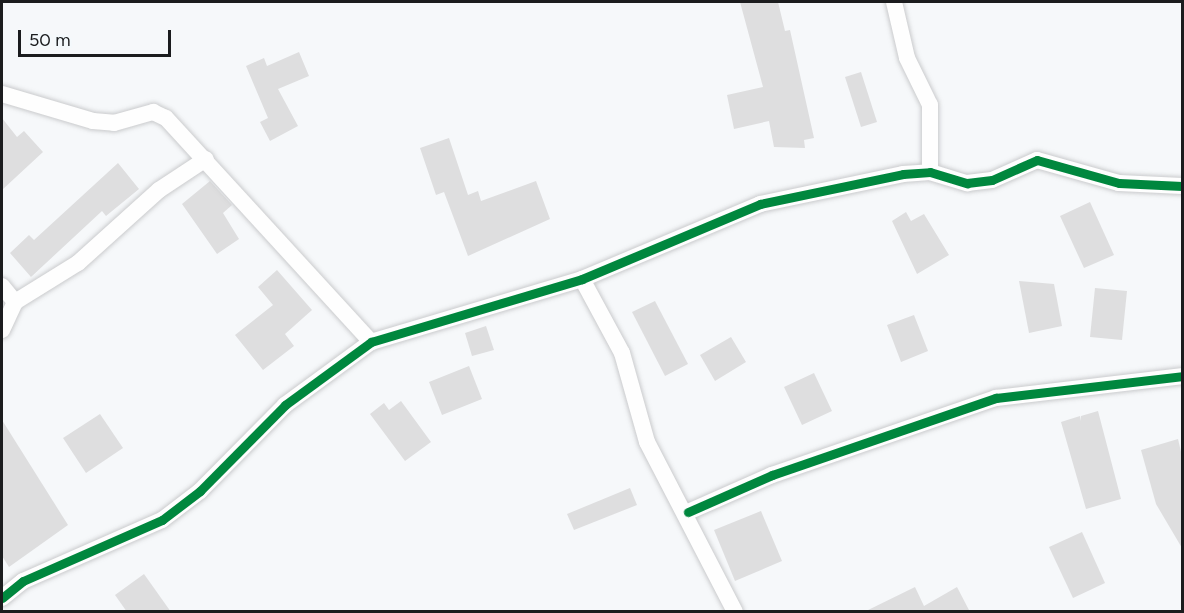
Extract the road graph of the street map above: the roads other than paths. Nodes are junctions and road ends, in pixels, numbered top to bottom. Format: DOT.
graph roads {
  1 [pos="894,2"];
  2 [pos="2,94"];
  3 [pos="206,159"];
  4 [pos="930,172"];
  5 [pos="1182,186"];
  6 [pos="582,279"];
  7 [pos="2,286"];
  8 [pos="15,302"];
  9 [pos="2,330"];
  10 [pos="370,342"];
  11 [pos="1182,376"];
  12 [pos="688,513"];
  13 [pos="2,597"];
  14 [pos="735,612"];
  1 -- 4 [label="street"];
  2 -- 3 [label="street"];
  3 -- 8 [label="street"];
  3 -- 10 [label="street"];
  4 -- 5 [label="street"];
  4 -- 6 [label="street"];
  6 -- 10 [label="street"];
  6 -- 12 [label="street"];
  7 -- 8 [label="street"];
  8 -- 9 [label="street"];
  10 -- 13 [label="street"];
  11 -- 12 [label="street"];
  12 -- 14 [label="street"];
}
